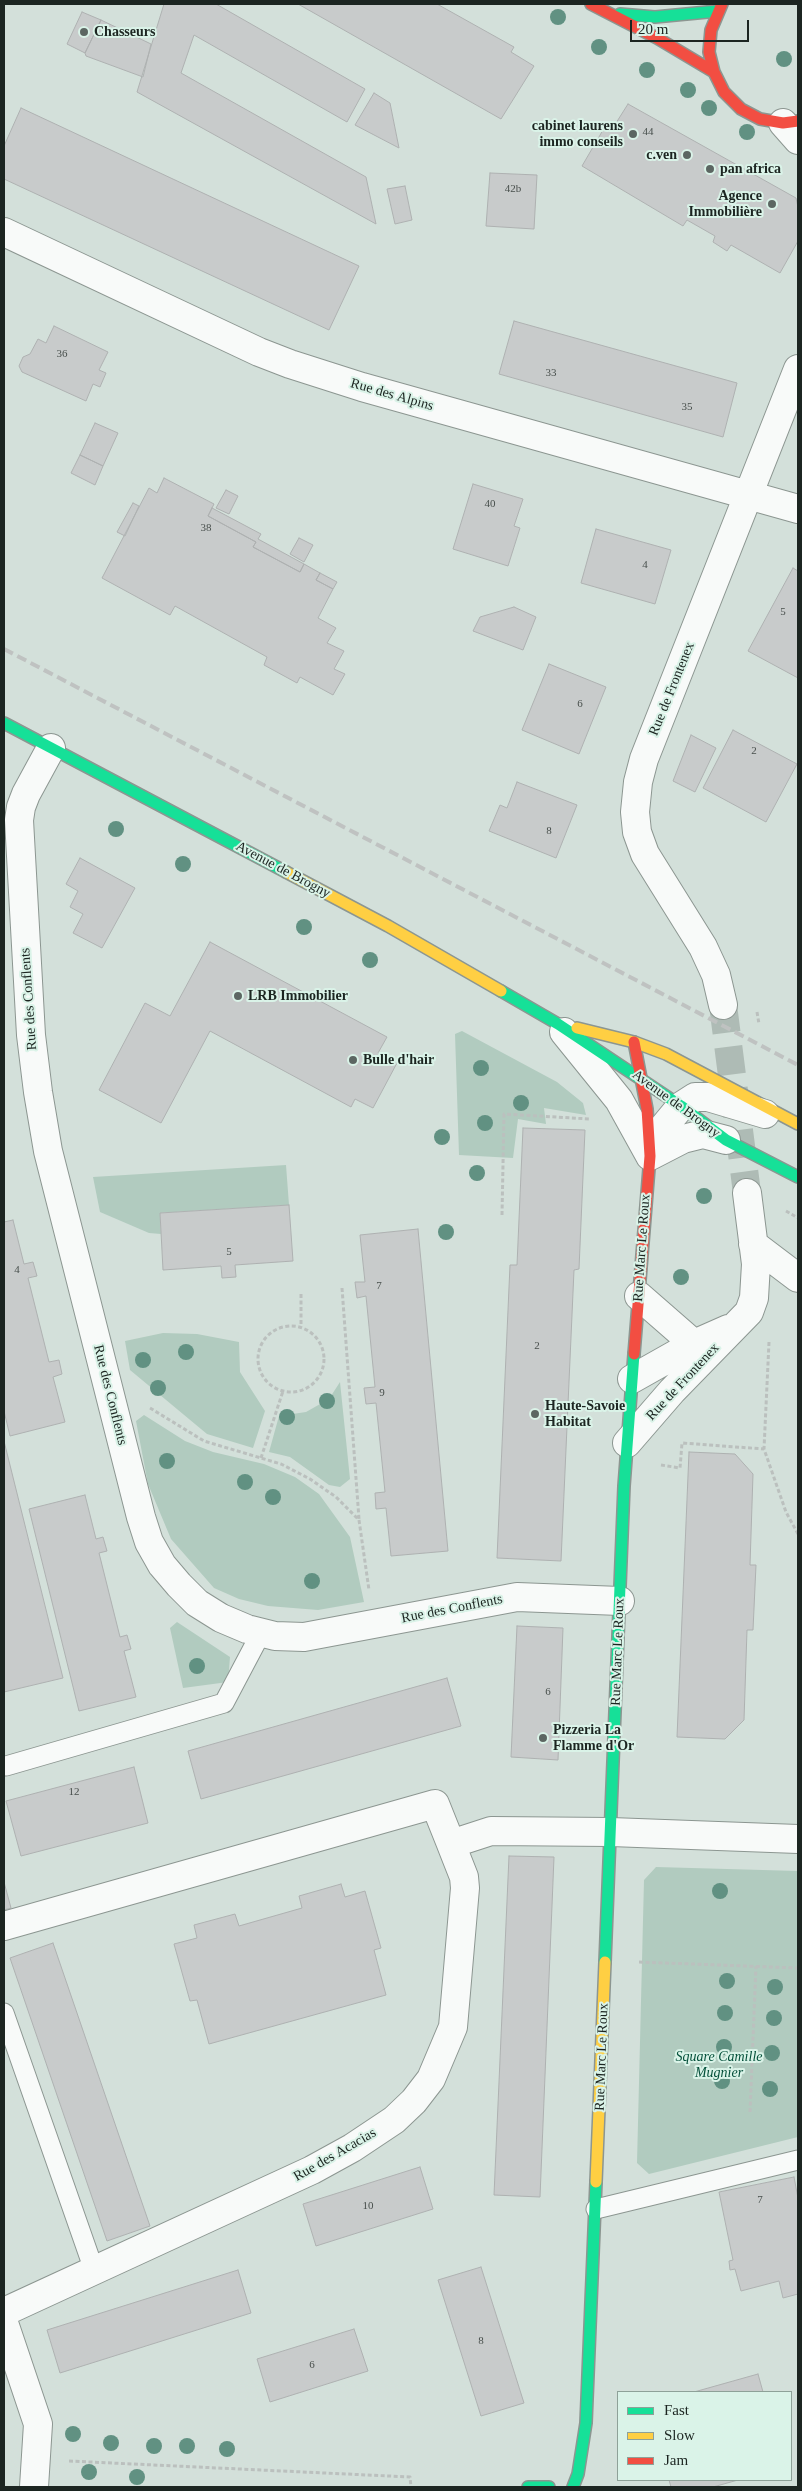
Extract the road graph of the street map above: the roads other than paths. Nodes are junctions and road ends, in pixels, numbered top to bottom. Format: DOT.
graph roads {
  1 [pos="591,4"];
  2 [pos="720,7"];
  3 [pos="613,14"];
  4 [pos="714,72"];
  5 [pos="793,128"];
  6 [pos="4,232"];
  7 [pos="798,369"];
  8 [pos="750,494"];
  9 [pos="798,509"];
  10 [pos="4,723"];
  11 [pos="51,748"];
  12 [pos="723,1005"];
  13 [pos="558,1024"];
  14 [pos="634,1042"];
  15 [pos="641,1078"];
  16 [pos="681,1106"];
  17 [pos="798,1124"];
  18 [pos="726,1140"];
  19 [pos="650,1156"];
  20 [pos="798,1177"];
  21 [pos="747,1193"];
  22 [pos="753,1244"];
  23 [pos="798,1278"];
  24 [pos="639,1296"];
  25 [pos="740,1323"];
  26 [pos="694,1344"];
  27 [pos="632,1379"];
  28 [pos="627,1443"];
  29 [pos="620,1601"];
  30 [pos="261,1632"];
  31 [pos="6,1766"];
  32 [pos="611,1832"];
  33 [pos="798,1839"];
  34 [pos="451,1844"];
  35 [pos="4,1926"];
  36 [pos="4,2013"];
  37 [pos="798,2160"];
  38 [pos="596,2209"];
  39 [pos="94,2270"];
  40 [pos="4,2312"];
  41 [pos="4,2323"];
  42 [pos="34,2487"];
  43 [pos="528,2487"];
  44 [pos="549,2487"];
  45 [pos="573,2487"];
  1 -- 3 [label="main road"];
  2 -- 3 [label="main road"];
  2 -- 4 [label="main road"];
  3 -- 4 [label="main road"];
  4 -- 5 [label="main road"];
  6 -- 8 [label="street, Rue des Alpins"];
  7 -- 8 [label="street, Rue de Frontenex"];
  8 -- 9 [label="street, Rue des Alpins"];
  8 -- 12 [label="street, Rue de Frontenex"];
  10 -- 11 [label="main road, Avenue de Brogny"];
  11 -- 13 [label="main road, Avenue de Brogny"];
  11 -- 30 [label="street, Rue des Conflents"];
  13 -- 14 [label="main road, Avenue de Brogny"];
  13 -- 15 [label="main road, Avenue de Brogny"];
  13 -- 19 [label="street"];
  14 -- 15 [label="main road, Rue Marc Le Roux"];
  14 -- 17 [label="main road, Avenue de Brogny"];
  15 -- 16 [label="main road, Avenue de Brogny"];
  15 -- 19 [label="main road, Rue Marc Le Roux"];
  16 -- 17 [label="street"];
  16 -- 18 [label="main road, Avenue de Brogny"];
  16 -- 19 [label="street"];
  18 -- 19 [label="street"];
  18 -- 20 [label="main road, Avenue de Brogny"];
  19 -- 24 [label="main road, Rue Marc Le Roux"];
  21 -- 22 [label="street, Rue de Frontenex"];
  22 -- 23 [label="street"];
  22 -- 25 [label="street, Rue de Frontenex"];
  24 -- 26 [label="street, Rue de Frontenex"];
  24 -- 27 [label="main road, Rue Marc Le Roux"];
  25 -- 26 [label="street, Rue de Frontenex"];
  25 -- 28 [label="street, Rue de Frontenex"];
  26 -- 27 [label="street, Rue de Frontenex"];
  27 -- 28 [label="main road, Rue Marc Le Roux"];
  28 -- 29 [label="main road, Rue Marc Le Roux"];
  29 -- 30 [label="street, Rue des Conflents"];
  29 -- 32 [label="main road, Rue Marc Le Roux"];
  30 -- 31 [label="lane"];
  32 -- 33 [label="street"];
  32 -- 34 [label="street"];
  32 -- 38 [label="main road, Rue Marc Le Roux"];
  34 -- 35 [label="street, Rue des Acacias"];
  34 -- 39 [label="street, Rue des Acacias"];
  36 -- 39 [label="lane"];
  37 -- 38 [label="lane"];
  38 -- 45 [label="main road, Rue Marc Le Roux"];
  39 -- 40 [label="street, Rue des Acacias"];
  41 -- 42 [label="street"];
  43 -- 44 [label="main road"];
}
